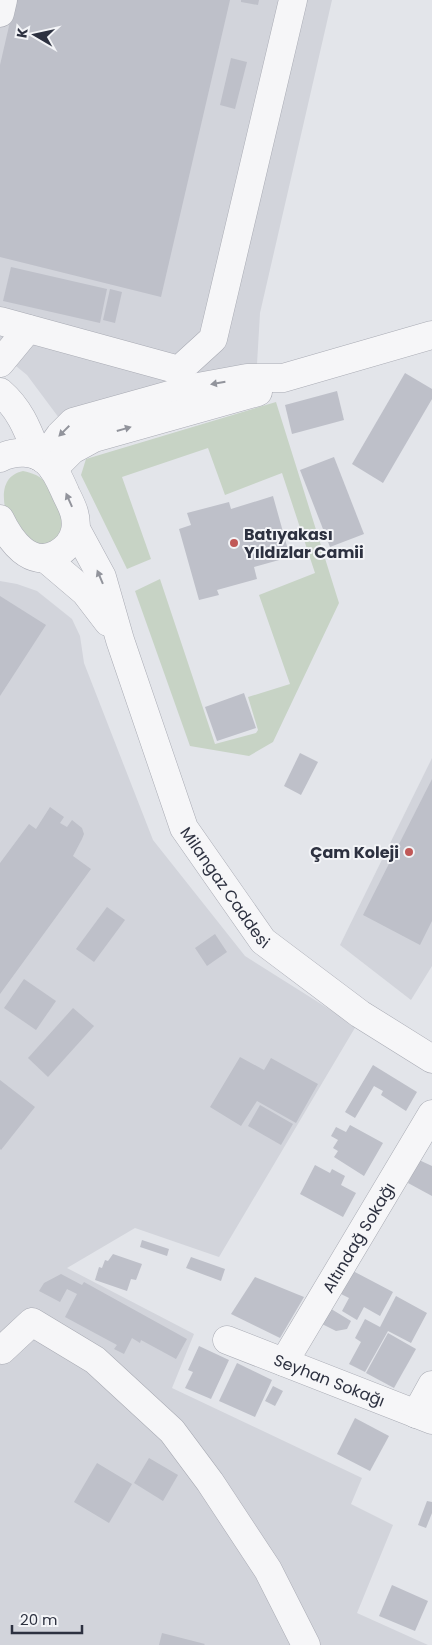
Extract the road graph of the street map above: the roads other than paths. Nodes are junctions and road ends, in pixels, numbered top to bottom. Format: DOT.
graph roads {
  1 [pos="3,0"];
  2 [pos="293,0"];
  3 [pos="0,13"];
  4 [pos="0,321"];
  5 [pos="28,329"];
  6 [pos="432,335"];
  7 [pos="0,363"];
  8 [pos="0,392"];
  9 [pos="0,458"];
  10 [pos="45,461"];
  11 [pos="0,519"];
  12 [pos="76,529"];
  13 [pos="7,544"];
  14 [pos="45,558"];
  15 [pos="120,640"];
  16 [pos="432,1059"];
  17 [pos="432,1114"];
  18 [pos="227,1340"];
  19 [pos="2,1350"];
  20 [pos="284,1362"];
  21 [pos="432,1385"];
  22 [pos="424,1417"];
  23 [pos="306,1645"];
  1 -- 3 [label="street"];
  2 -- 5 [label="street"];
  4 -- 5 [label="street"];
  5 -- 7 [label="street"];
  6 -- 10 [label="street"];
  8 -- 10 [label="street"];
  9 -- 10 [label="street"];
  12 -- 10 [label="street, Milangaz Caddesi, one-way"];
  11 -- 13 [label="street"];
  12 -- 14 [label="street"];
  15 -- 12 [label="street, Milangaz Caddesi, one-way"];
  13 -- 14 [label="street"];
  14 -- 15 [label="street, Milangaz Caddesi"];
  15 -- 16 [label="street, Milangaz Caddesi"];
  17 -- 20 [label="street, Altındağ Sokağı"];
  18 -- 20 [label="street, Seyhan Sokağı"];
  19 -- 23 [label="street"];
  20 -- 22 [label="street, Seyhan Sokağı"];
  21 -- 22 [label="street"];
}
